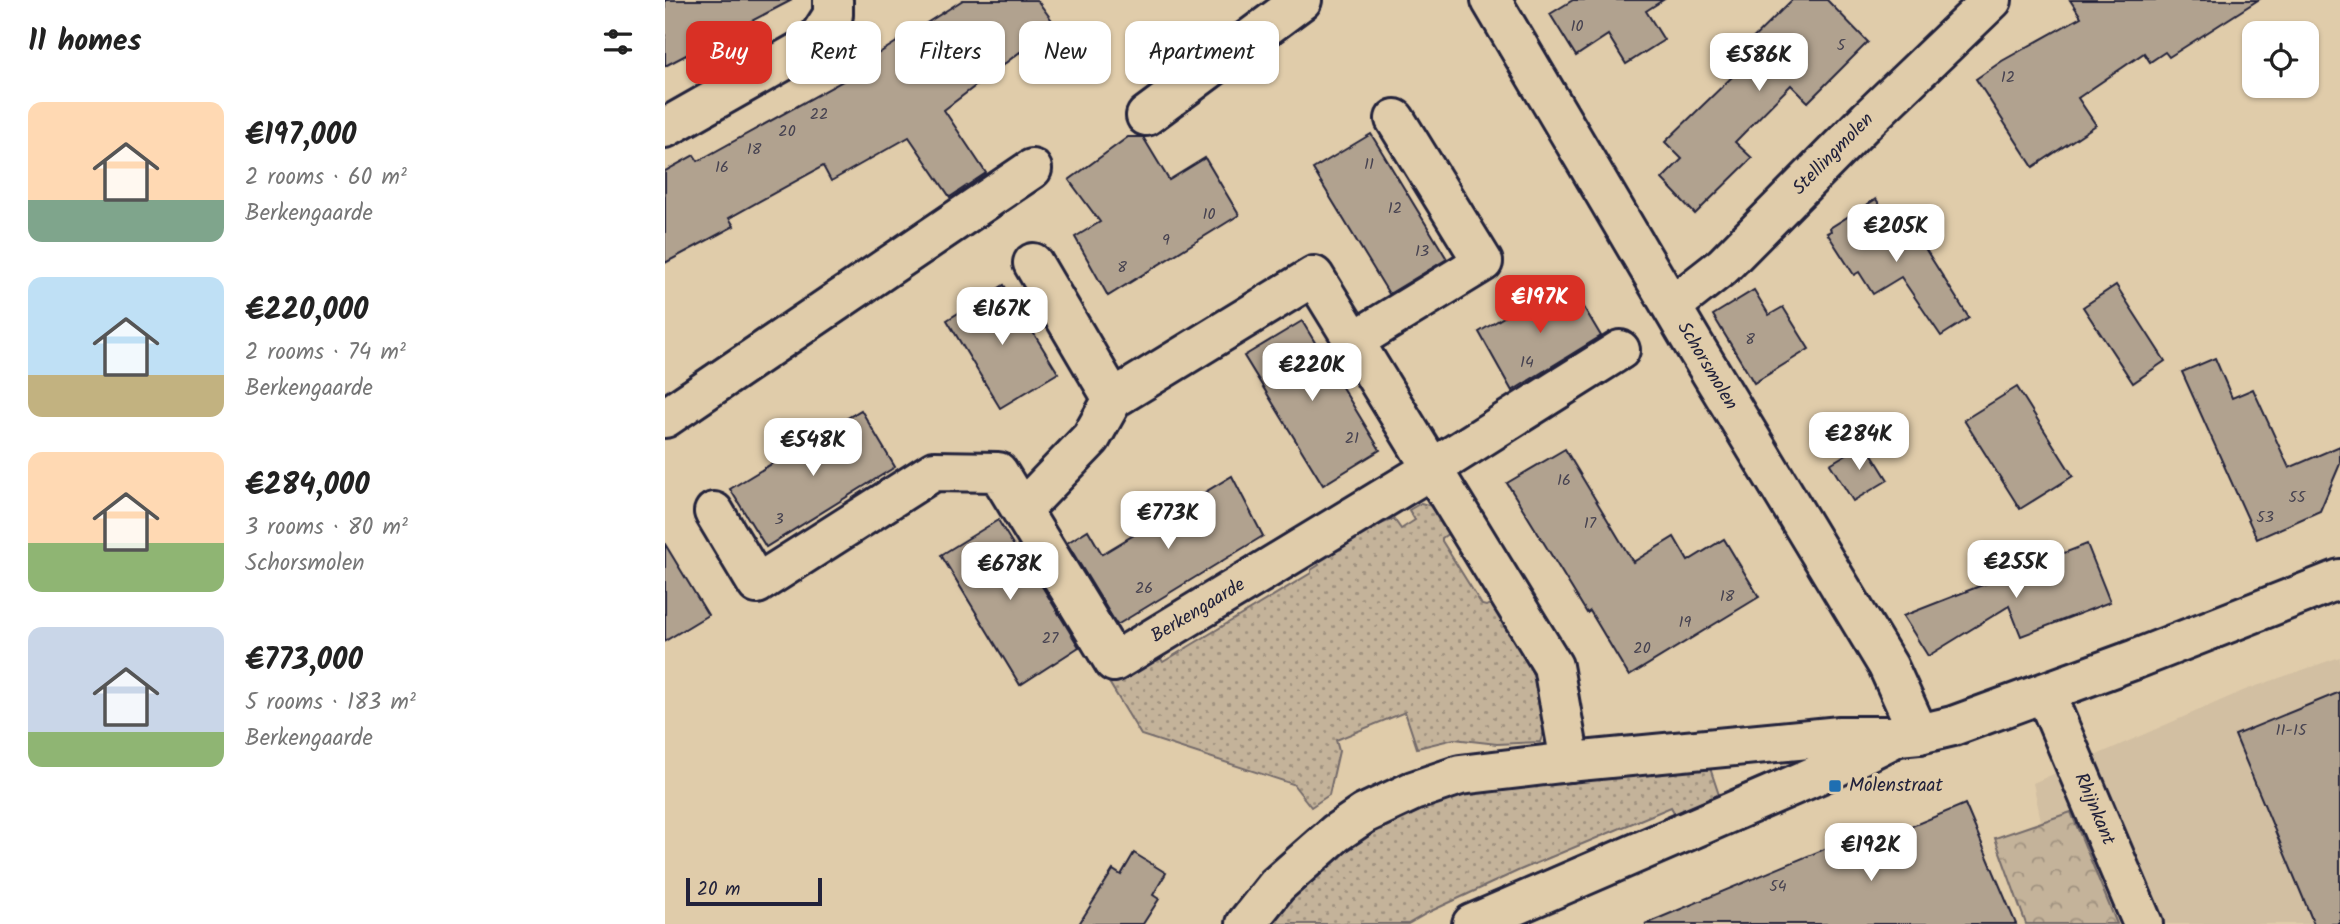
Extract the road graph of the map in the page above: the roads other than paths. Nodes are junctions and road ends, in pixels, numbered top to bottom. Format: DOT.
graph roads {
  1 [pos="833,0"];
  2 [pos="1301,0"];
  3 [pos="1491,0"];
  4 [pos="1991,0"];
  5 [pos="1146,116"];
  6 [pos="1395,120"];
  7 [pos="665,128"];
  8 [pos="1032,169"];
  9 [pos="1033,263"];
  10 [pos="1672,306"];
  11 [pos="1354,341"];
  12 [pos="1621,349"];
  13 [pos="1113,398"];
  14 [pos="665,418"];
  15 [pos="1433,468"];
  16 [pos="1022,510"];
  17 [pos="714,512"];
  18 [pos="2340,579"];
  19 [pos="2045,693"];
  20 [pos="1909,735"];
  21 [pos="1570,762"];
  22 [pos="1246,924"];
  23 [pos="1472,924"];
  24 [pos="2143,924"];
  1 -- 7 [label="street"];
  2 -- 5 [label="street"];
  3 -- 10 [label="street, Schorsmolen"];
  4 -- 10 [label="street, Stellingmolen"];
  6 -- 11 [label="street"];
  8 -- 14 [label="street"];
  9 -- 13 [label="street"];
  10 -- 20 [label="street, Schorsmolen"];
  11 -- 13 [label="street"];
  11 -- 15 [label="street"];
  12 -- 15 [label="street, Berkengaarde"];
  13 -- 16 [label="street"];
  15 -- 16 [label="street, Berkengaarde"];
  15 -- 21 [label="street"];
  16 -- 17 [label="street, Berkengaarde"];
  18 -- 19 [label="street"];
  19 -- 20 [label="street"];
  19 -- 24 [label="street, Rhijnkant"];
  20 -- 21 [label="street"];
  20 -- 23 [label="street"];
  21 -- 22 [label="street"];
}
